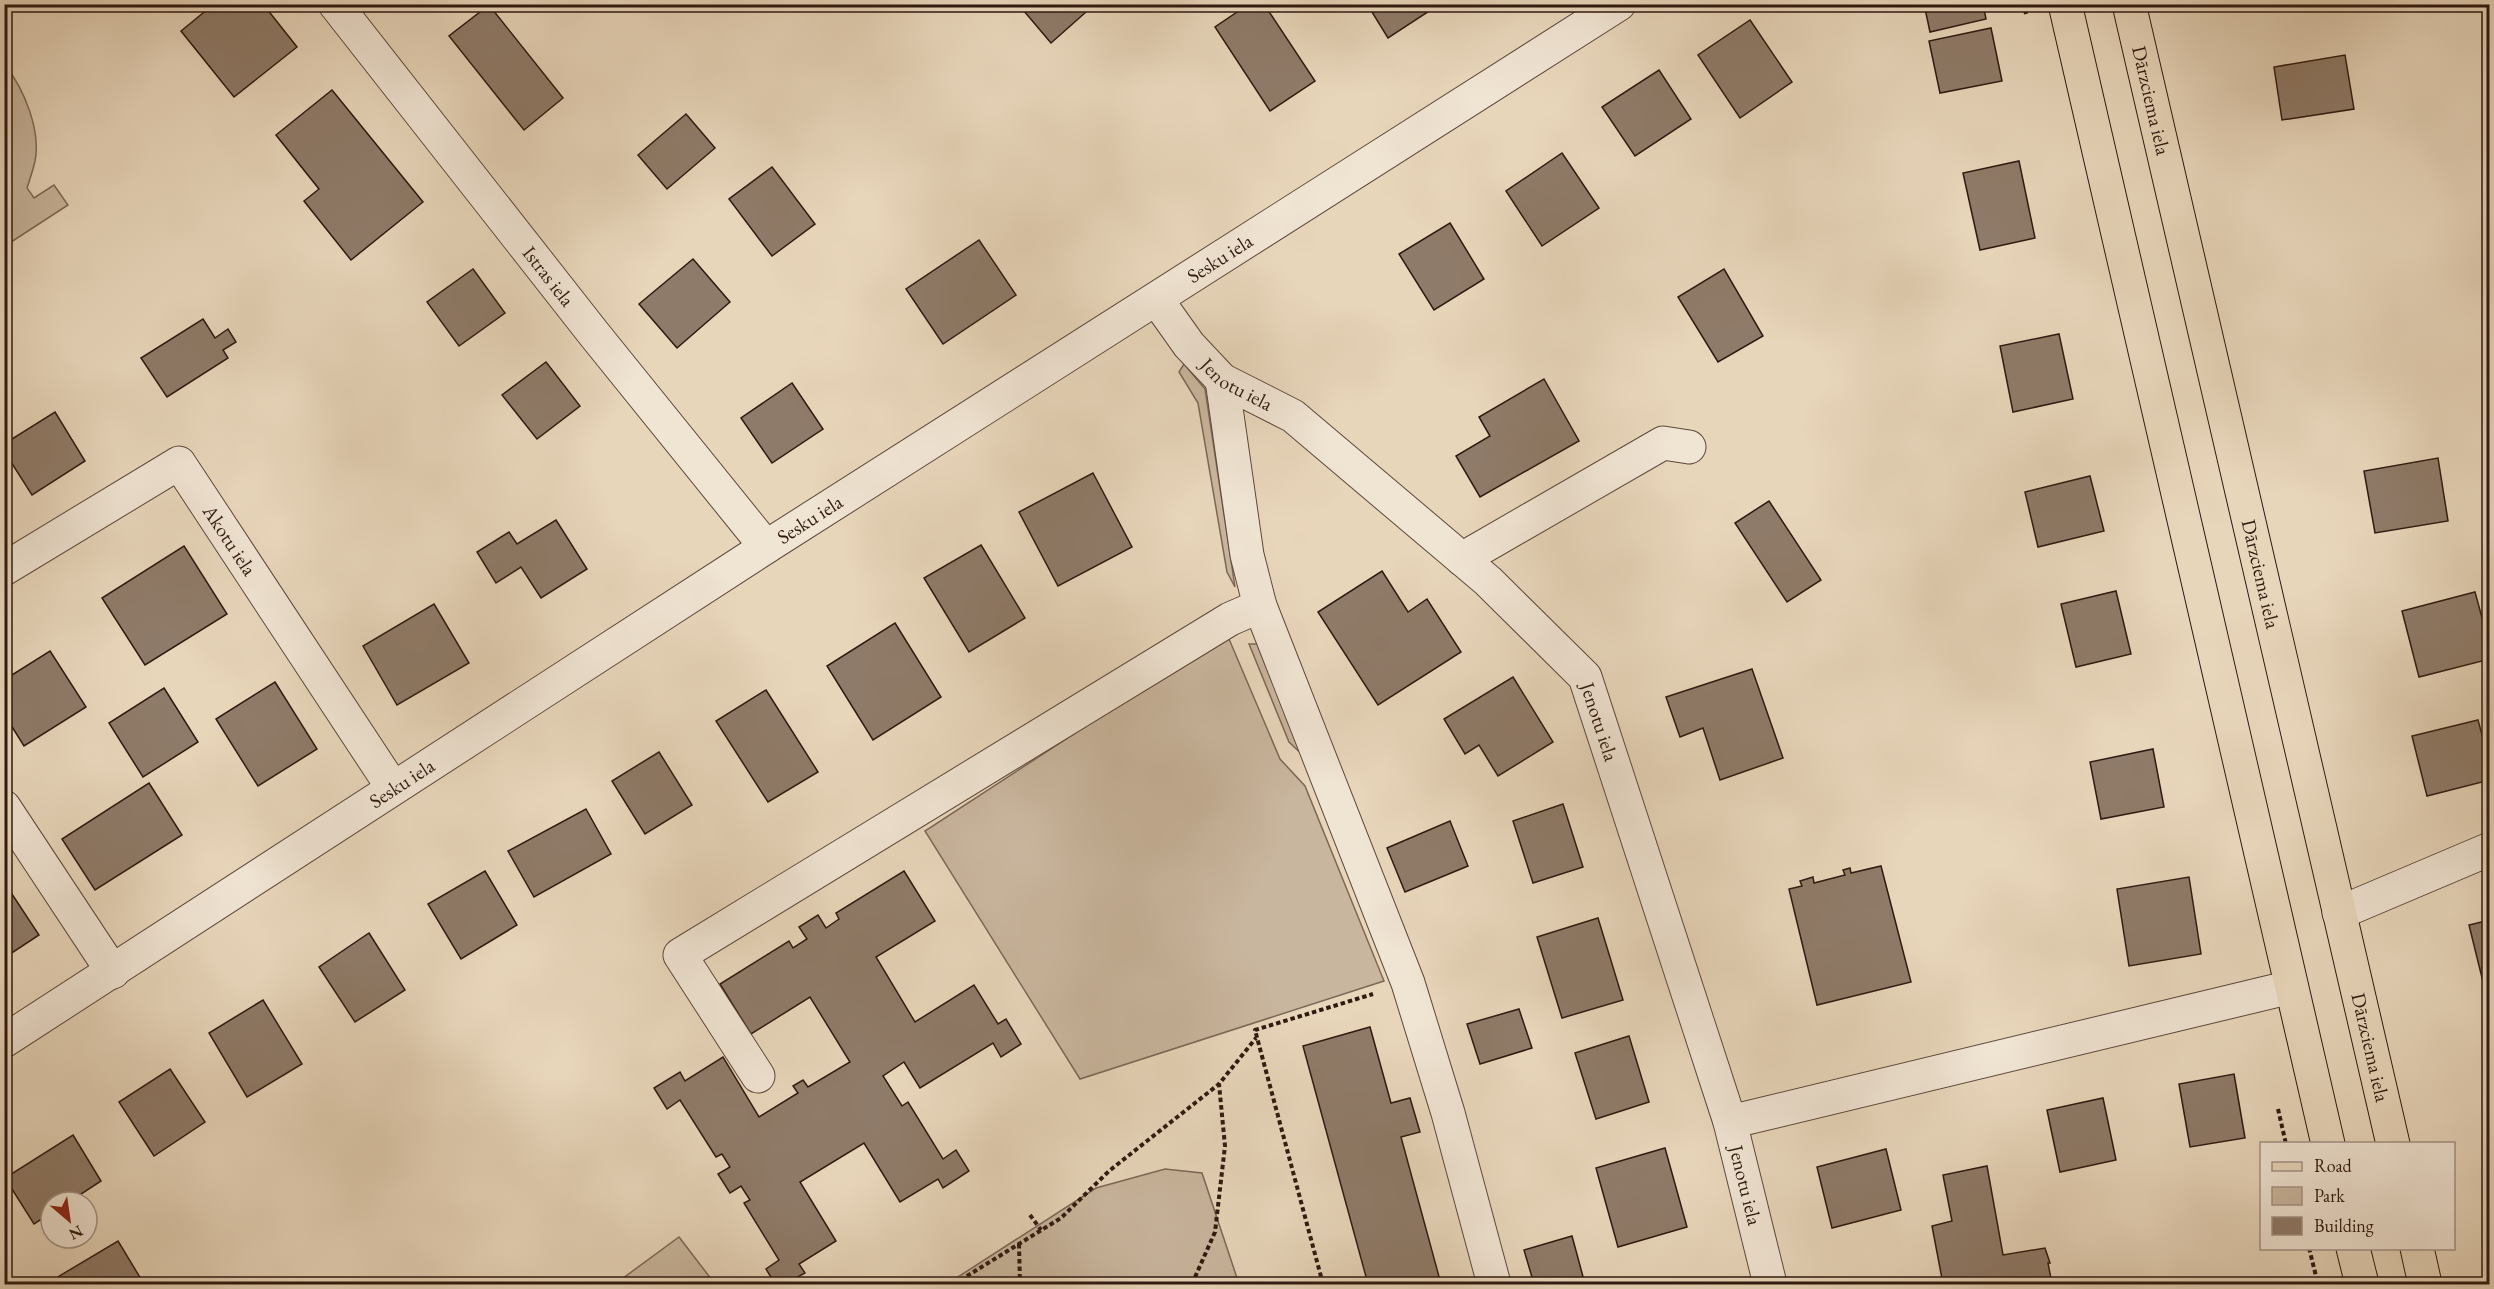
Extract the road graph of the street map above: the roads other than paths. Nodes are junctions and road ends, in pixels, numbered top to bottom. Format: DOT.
graph roads {
  1 [pos="336,4"];
  2 [pos="1619,4"];
  3 [pos="2065,4"];
  4 [pos="2129,4"];
  5 [pos="1157,300"];
  6 [pos="1222,380"];
  7 [pos="1689,447"];
  8 [pos="766,547"];
  9 [pos="1462,559"];
  10 [pos="4,569"];
  11 [pos="1260,606"];
  12 [pos="393,788"];
  13 [pos="4,807"];
  14 [pos="2490,849"];
  15 [pos="2340,912"];
  16 [pos="113,972"];
  17 [pos="2291,987"];
  18 [pos="4,1041"];
  19 [pos="758,1076"];
  20 [pos="1730,1122"];
  21 [pos="2328,1142"];
  22 [pos="2393,1142"];
  23 [pos="2354,1250"];
  24 [pos="2417,1250"];
  25 [pos="1494,1284"];
  26 [pos="1770,1284"];
  27 [pos="2362,1284"];
  28 [pos="2425,1284"];
  1 -- 8 [label="street, Istras iela"];
  2 -- 5 [label="street, Sesku iela"];
  3 -- 17 [label="main road"];
  4 -- 15 [label="main road, Dārzciema iela"];
  5 -- 6 [label="street, Jenotu iela"];
  5 -- 8 [label="street, Sesku iela"];
  6 -- 9 [label="street, Jenotu iela"];
  6 -- 11 [label="street"];
  7 -- 9 [label="street"];
  8 -- 12 [label="street, Sesku iela"];
  9 -- 20 [label="street, Jenotu iela"];
  10 -- 12 [label="street, Akotu iela"];
  11 -- 19 [label="street"];
  11 -- 25 [label="street"];
  12 -- 16 [label="street, Sesku iela"];
  13 -- 16 [label="street"];
  14 -- 15 [label="street"];
  15 -- 22 [label="main road, Dārzciema iela"];
  16 -- 18 [label="street, Sesku iela"];
  17 -- 20 [label="street"];
  17 -- 21 [label="main road"];
  20 -- 26 [label="street, Jenotu iela"];
  23 -- 27 [label="main road"];
  24 -- 28 [label="main road"];
}
